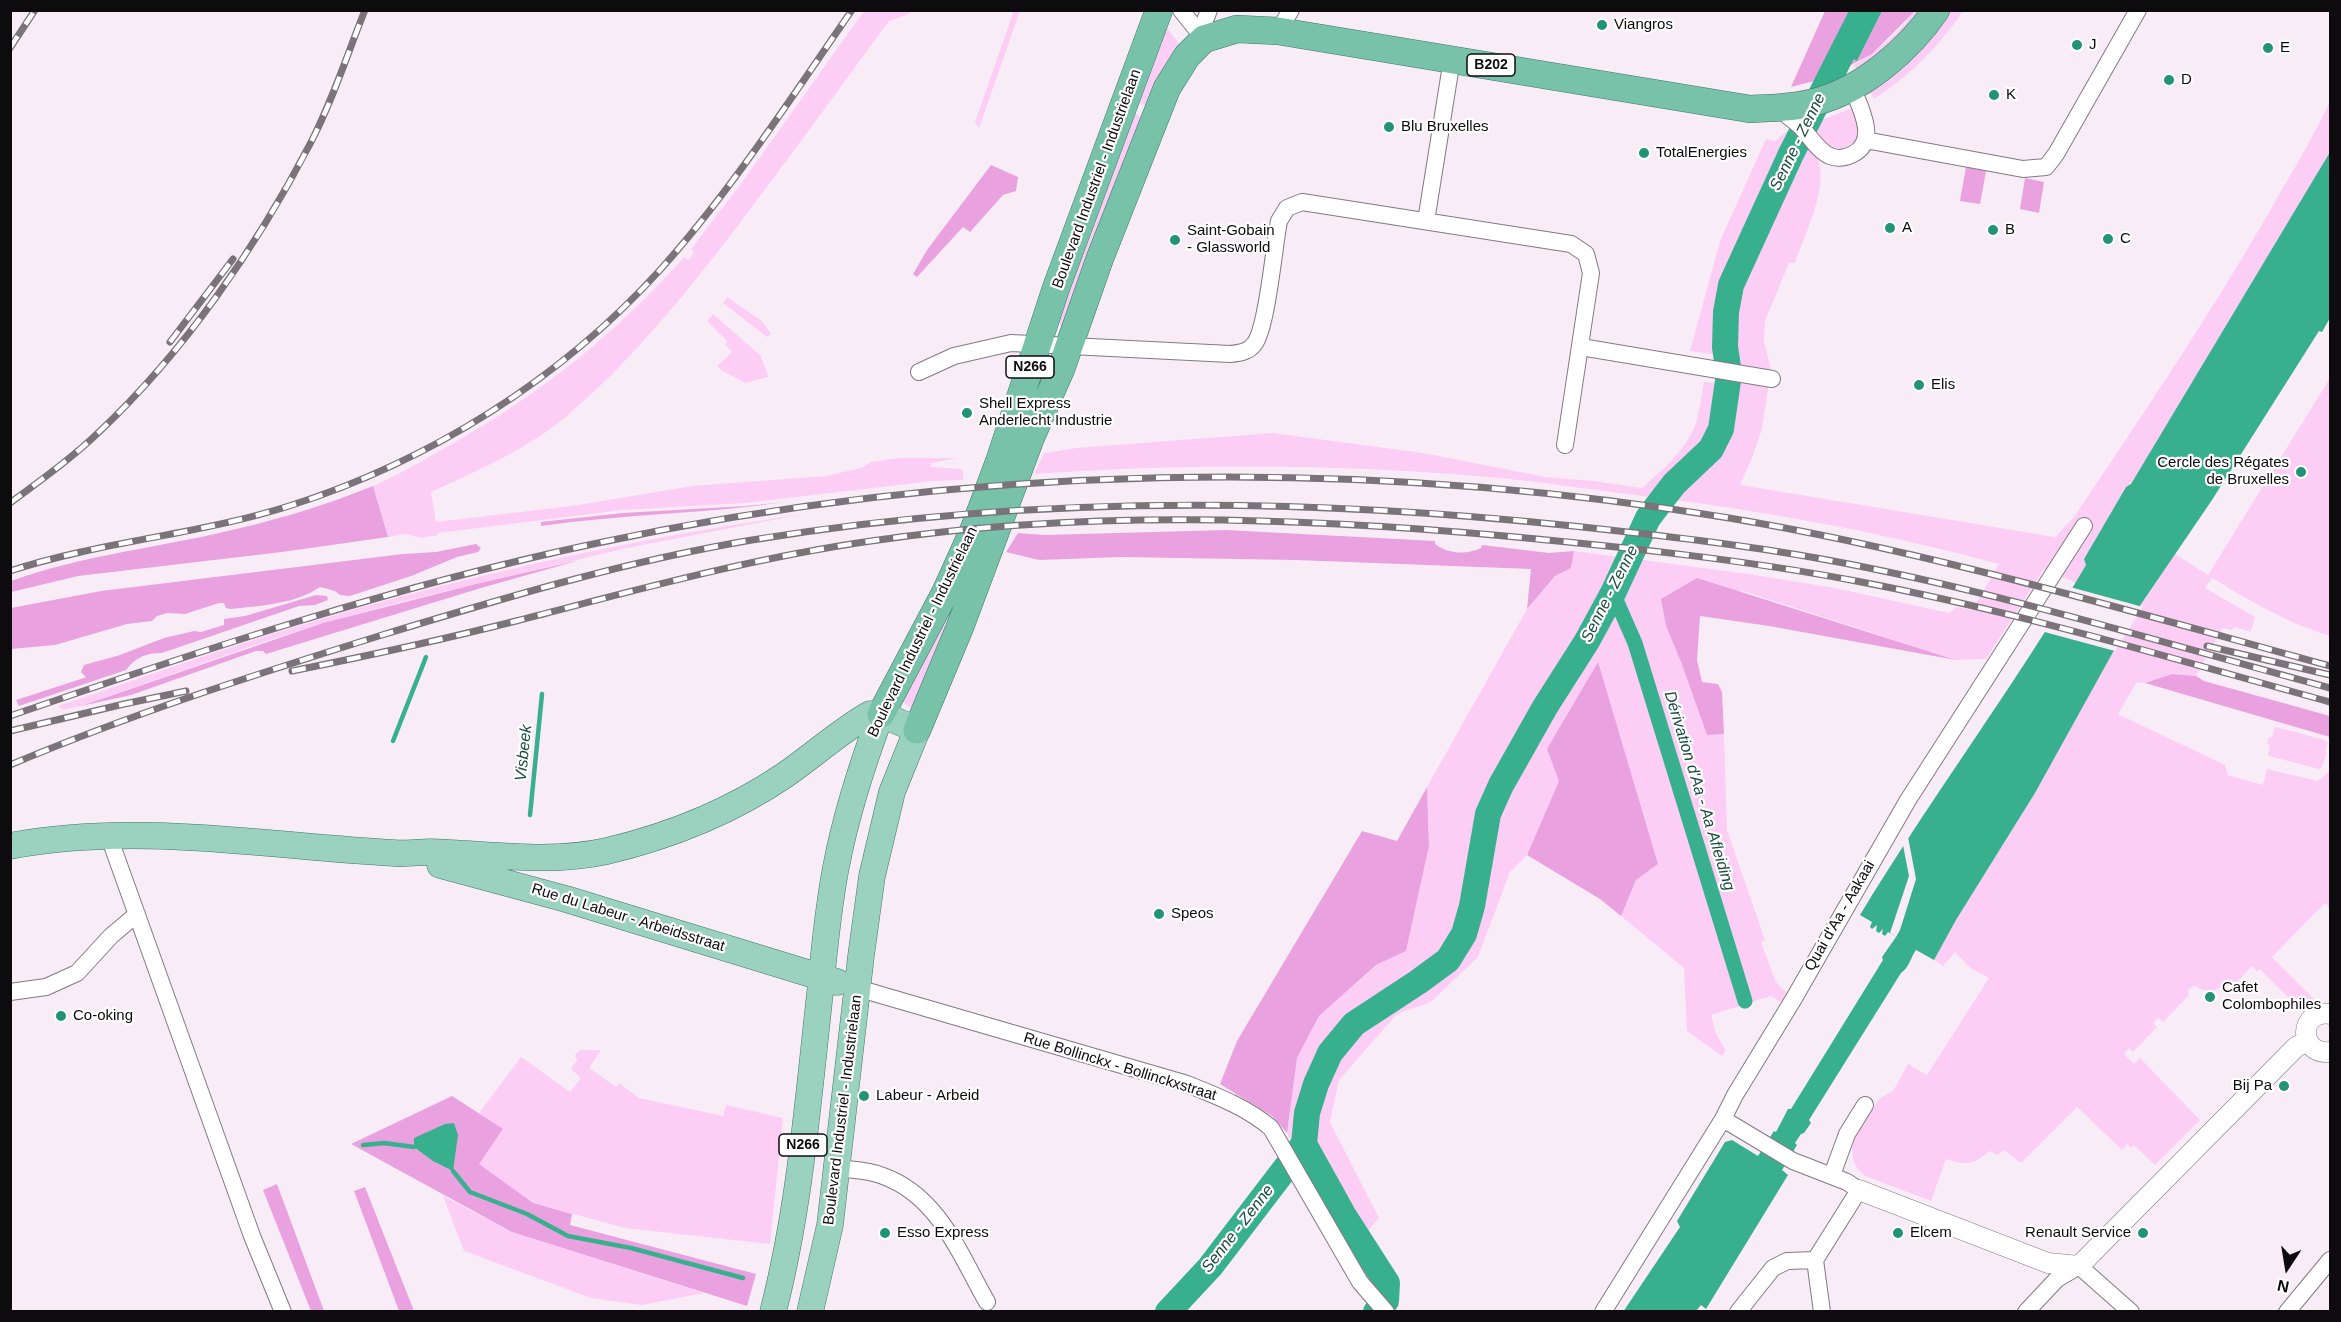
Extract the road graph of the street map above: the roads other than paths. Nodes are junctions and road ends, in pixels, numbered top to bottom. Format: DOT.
graph roads {
  1 [pos="1159,10"];
  2 [pos="1181,10"];
  3 [pos="1209,10"];
  4 [pos="1936,10"];
  5 [pos="2138,10"];
  6 [pos="1285,21"];
  7 [pos="1204,39"];
  8 [pos="1452,59"];
  9 [pos="1852,87"];
  10 [pos="1778,108"];
  11 [pos="1865,140"];
  12 [pos="1426,221"];
  13 [pos="1038,345"];
  14 [pos="1070,346"];
  15 [pos="1581,347"];
  16 [pos="919,372"];
  17 [pos="1768,378"];
  18 [pos="1565,444"];
  19 [pos="2084,526"];
  20 [pos="881,714"];
  21 [pos="917,730"];
  22 [pos="108,834"];
  23 [pos="10,846"];
  24 [pos="397,853"];
  25 [pos="579,855"];
  26 [pos="511,857"];
  27 [pos="511,883"];
  28 [pos="566,899"];
  29 [pos="136,914"];
  30 [pos="821,977"];
  31 [pos="857,988"];
  32 [pos="10,992"];
  33 [pos="2329,1012"];
  34 [pos="2308,1041"];
  35 [pos="2331,1053"];
  36 [pos="1865,1105"];
  37 [pos="1730,1123"];
  38 [pos="837,1168"];
  39 [pos="1832,1175"];
  40 [pos="1859,1190"];
  41 [pos="1815,1260"];
  42 [pos="2331,1260"];
  43 [pos="2079,1266"];
  44 [pos="987,1302"];
  45 [pos="1383,1308"];
  46 [pos="283,1311"];
  47 [pos="773,1311"];
  48 [pos="810,1311"];
  49 [pos="1603,1311"];
  50 [pos="1738,1311"];
  51 [pos="1822,1311"];
  52 [pos="2026,1311"];
  53 [pos="2132,1311"];
  54 [pos="2287,1311"];
  1 -- 13 [label="highway, Boulevard Industriel - Industrielaan / N266"];
  2 -- 7 [label="street"];
  3 -- 7 [label="street"];
  4 -- 9 [label="highway, B202"];
  5 -- 11 [label="street"];
  6 -- 7 [label="highway, B202"];
  6 -- 8 [label="highway, B202"];
  7 -- 14 [label="highway, Boulevard Industriel - Industrielaan / N266"];
  8 -- 10 [label="highway, B202"];
  8 -- 12 [label="street"];
  9 -- 10 [label="highway, B202"];
  9 -- 11 [label="street"];
  10 -- 11 [label="street"];
  12 -- 14 [label="street"];
  12 -- 15 [label="street"];
  13 -- 14 [label="street"];
  13 -- 16 [label="street"];
  13 -- 20 [label="highway, Boulevard Industriel - Industrielaan / N266"];
  14 -- 21 [label="highway, Boulevard Industriel - Industrielaan / N266"];
  15 -- 17 [label="street"];
  15 -- 18 [label="street"];
  19 -- 37 [label="street, Quai d'Aa - Aakaai"];
  20 -- 21 [label="main road"];
  20 -- 25 [label="main road"];
  20 -- 30 [label="main road, Boulevard Industriel - Industrielaan / N266"];
  21 -- 31 [label="main road, Boulevard Industriel - Industrielaan / N266"];
  22 -- 23 [label="main road"];
  22 -- 24 [label="main road"];
  22 -- 29 [label="street"];
  24 -- 26 [label="main road"];
  24 -- 27 [label="main road, Rue du Labeur - Arbeidsstraat"];
  25 -- 26 [label="main road"];
  25 -- 28 [label="main road"];
  26 -- 27 [label="main road"];
  27 -- 28 [label="main road, Rue du Labeur - Arbeidsstraat"];
  28 -- 30 [label="main road, Rue du Labeur - Arbeidsstraat"];
  29 -- 32 [label="street"];
  29 -- 46 [label="street"];
  30 -- 31 [label="main road, Rue du Labeur - Arbeidsstraat"];
  30 -- 47 [label="main road, Boulevard Industriel - Industrielaan / N266"];
  31 -- 38 [label="main road, Boulevard Industriel - Industrielaan / N266"];
  31 -- 45 [label="street, Rue Bollinckx - Bollinckxstraat"];
  33 -- 34 [label="street"];
  34 -- 35 [label="street"];
  34 -- 43 [label="street"];
  36 -- 39 [label="street"];
  37 -- 39 [label="street"];
  37 -- 49 [label="street, Quai d'Aa - Aakaai"];
  38 -- 44 [label="street"];
  38 -- 48 [label="main road, Boulevard Industriel - Industrielaan / N266"];
  39 -- 40 [label="street"];
  40 -- 41 [label="street"];
  40 -- 43 [label="street"];
  41 -- 50 [label="street"];
  41 -- 51 [label="street"];
  42 -- 54 [label="street"];
  43 -- 52 [label="street"];
  43 -- 53 [label="street"];
}
